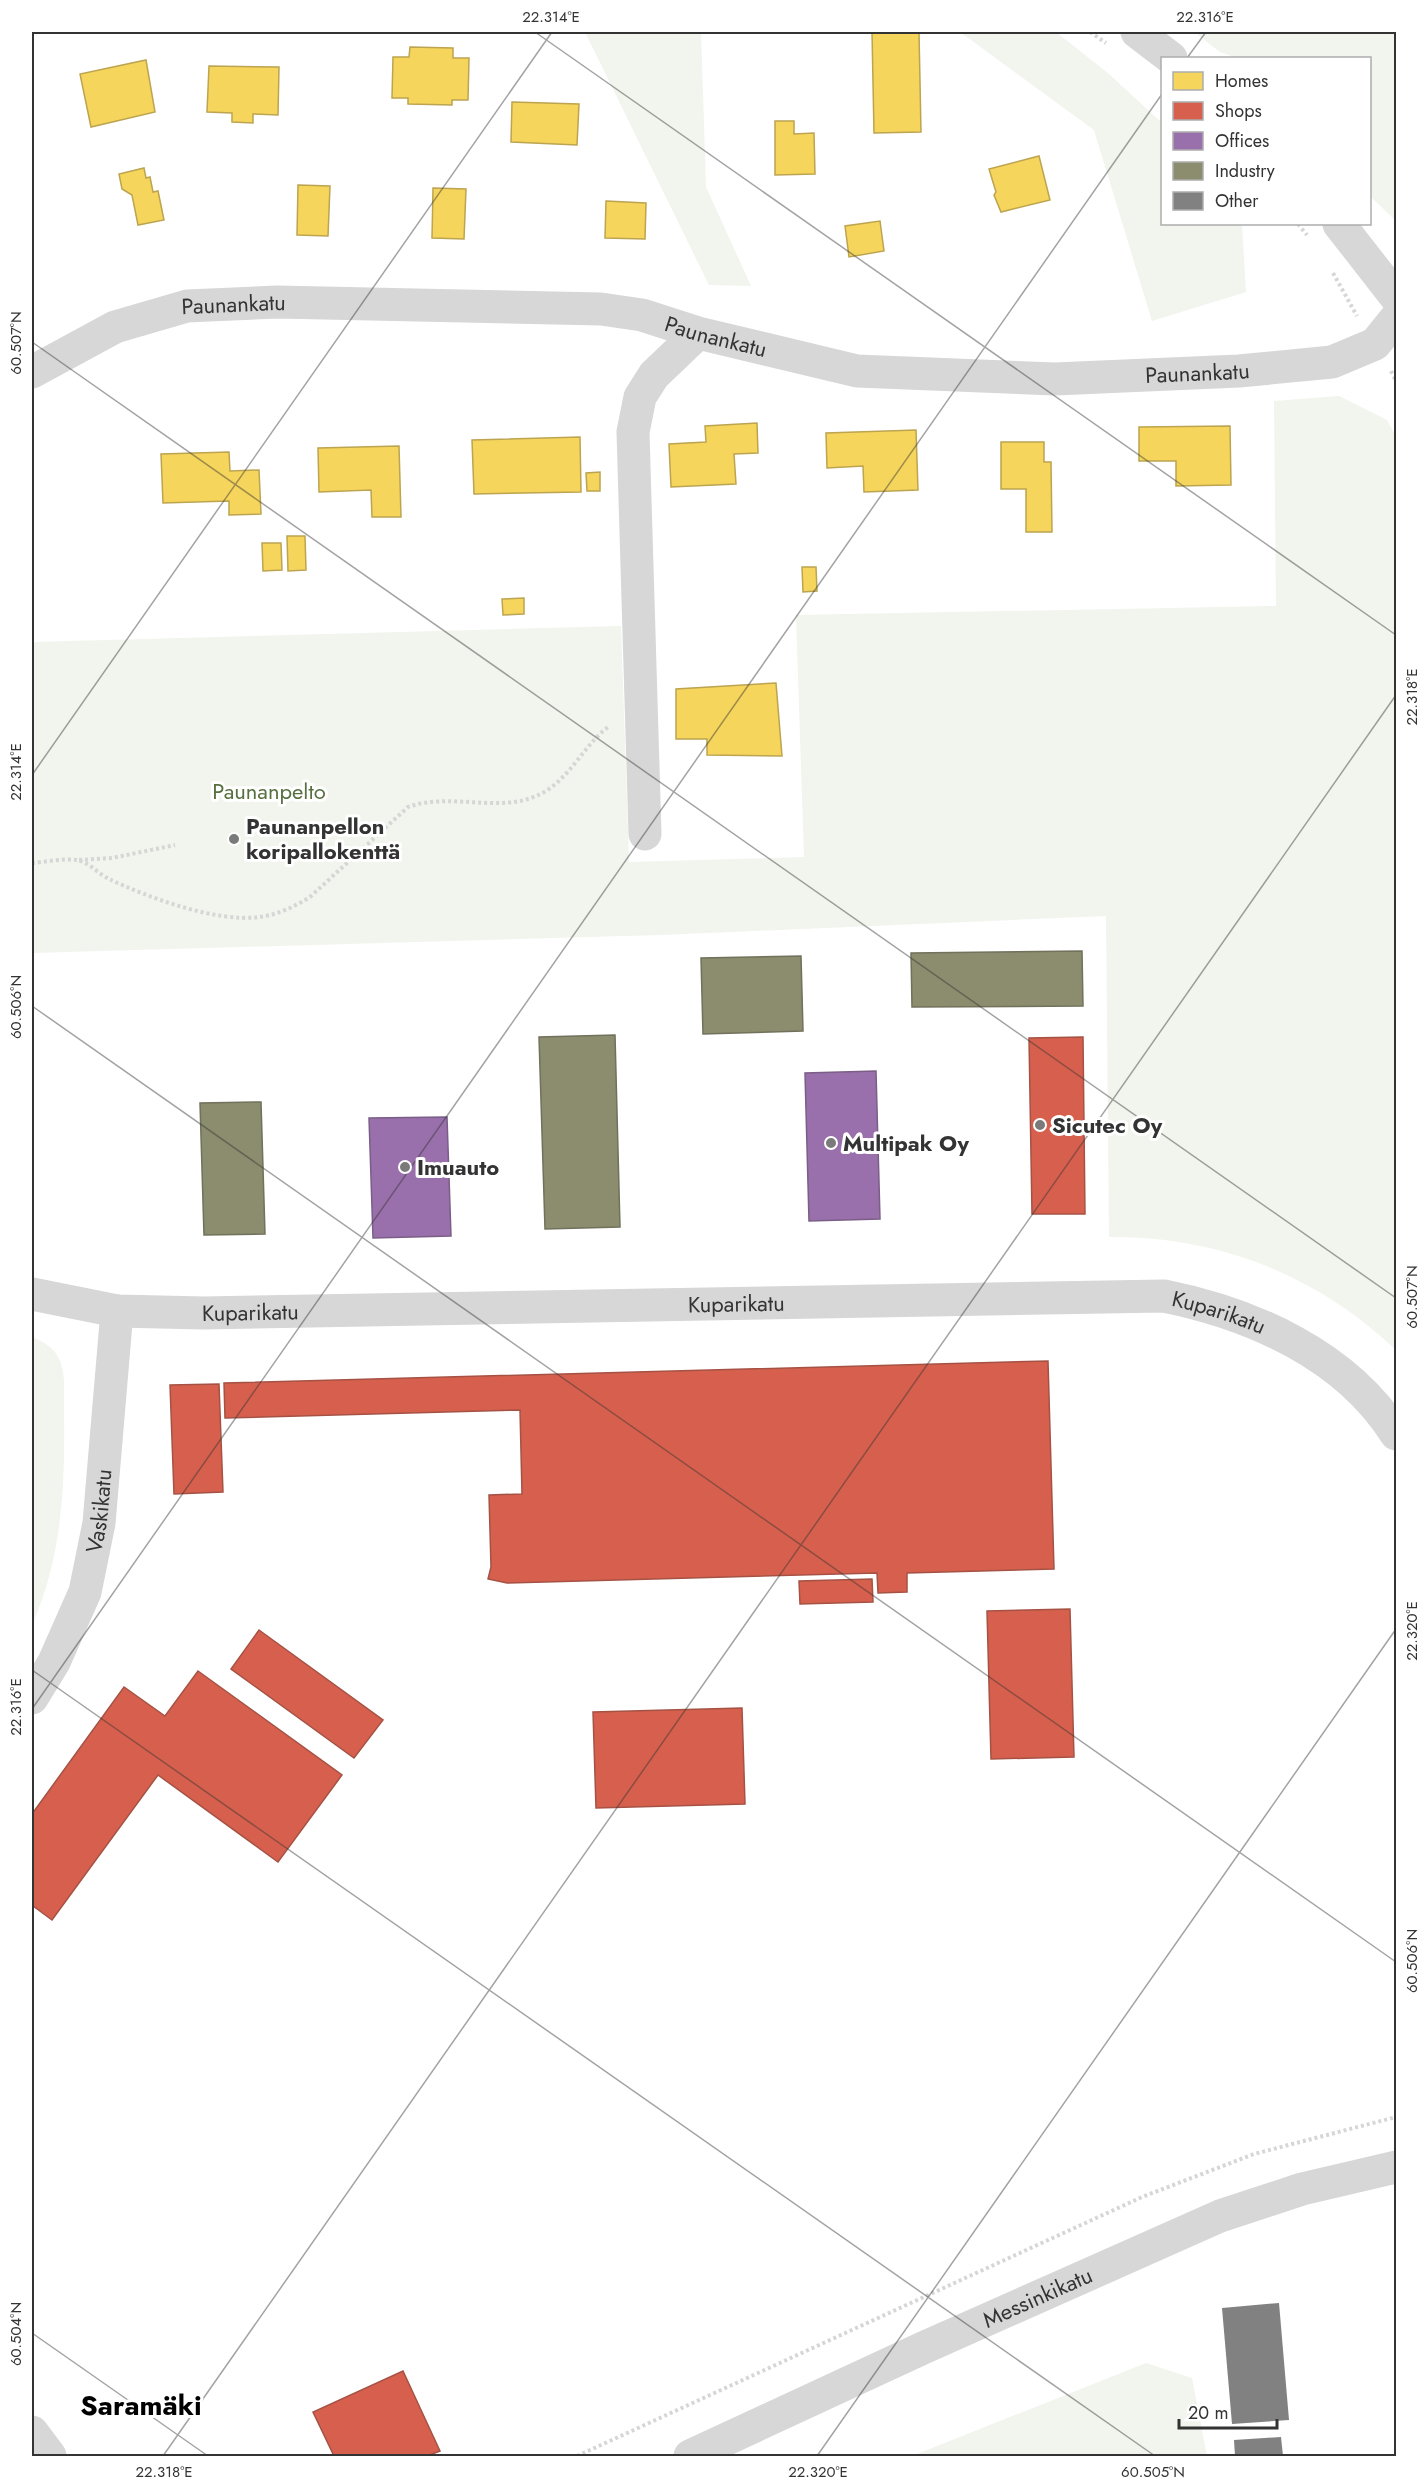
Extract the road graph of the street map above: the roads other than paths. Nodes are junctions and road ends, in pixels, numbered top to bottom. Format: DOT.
graph roads {
  1 [pos="1137,32"];
  2 [pos="1170,57"];
  3 [pos="1340,225"];
  4 [pos="1396,297"];
  5 [pos="1396,318"];
  6 [pos="698,333"];
  7 [pos="32,372"];
  8 [pos="645,834"];
  9 [pos="32,1294"];
  10 [pos="117,1311"];
  11 [pos="1396,1434"];
  12 [pos="32,1698"];
  13 [pos="1396,2167"];
  14 [pos="32,2432"];
  15 [pos="708,2453"];
  16 [pos="50,2457"];
  1 -- 2 [label="street"];
  3 -- 4 [label="street"];
  5 -- 6 [label="street, Paunankatu"];
  6 -- 7 [label="street, Paunankatu"];
  6 -- 8 [label="street"];
  9 -- 10 [label="street, Kuparikatu"];
  10 -- 11 [label="street, Kuparikatu"];
  10 -- 12 [label="street, Vaskikatu"];
  13 -- 15 [label="street, Messinkikatu"];
  14 -- 16 [label="street"];
}
